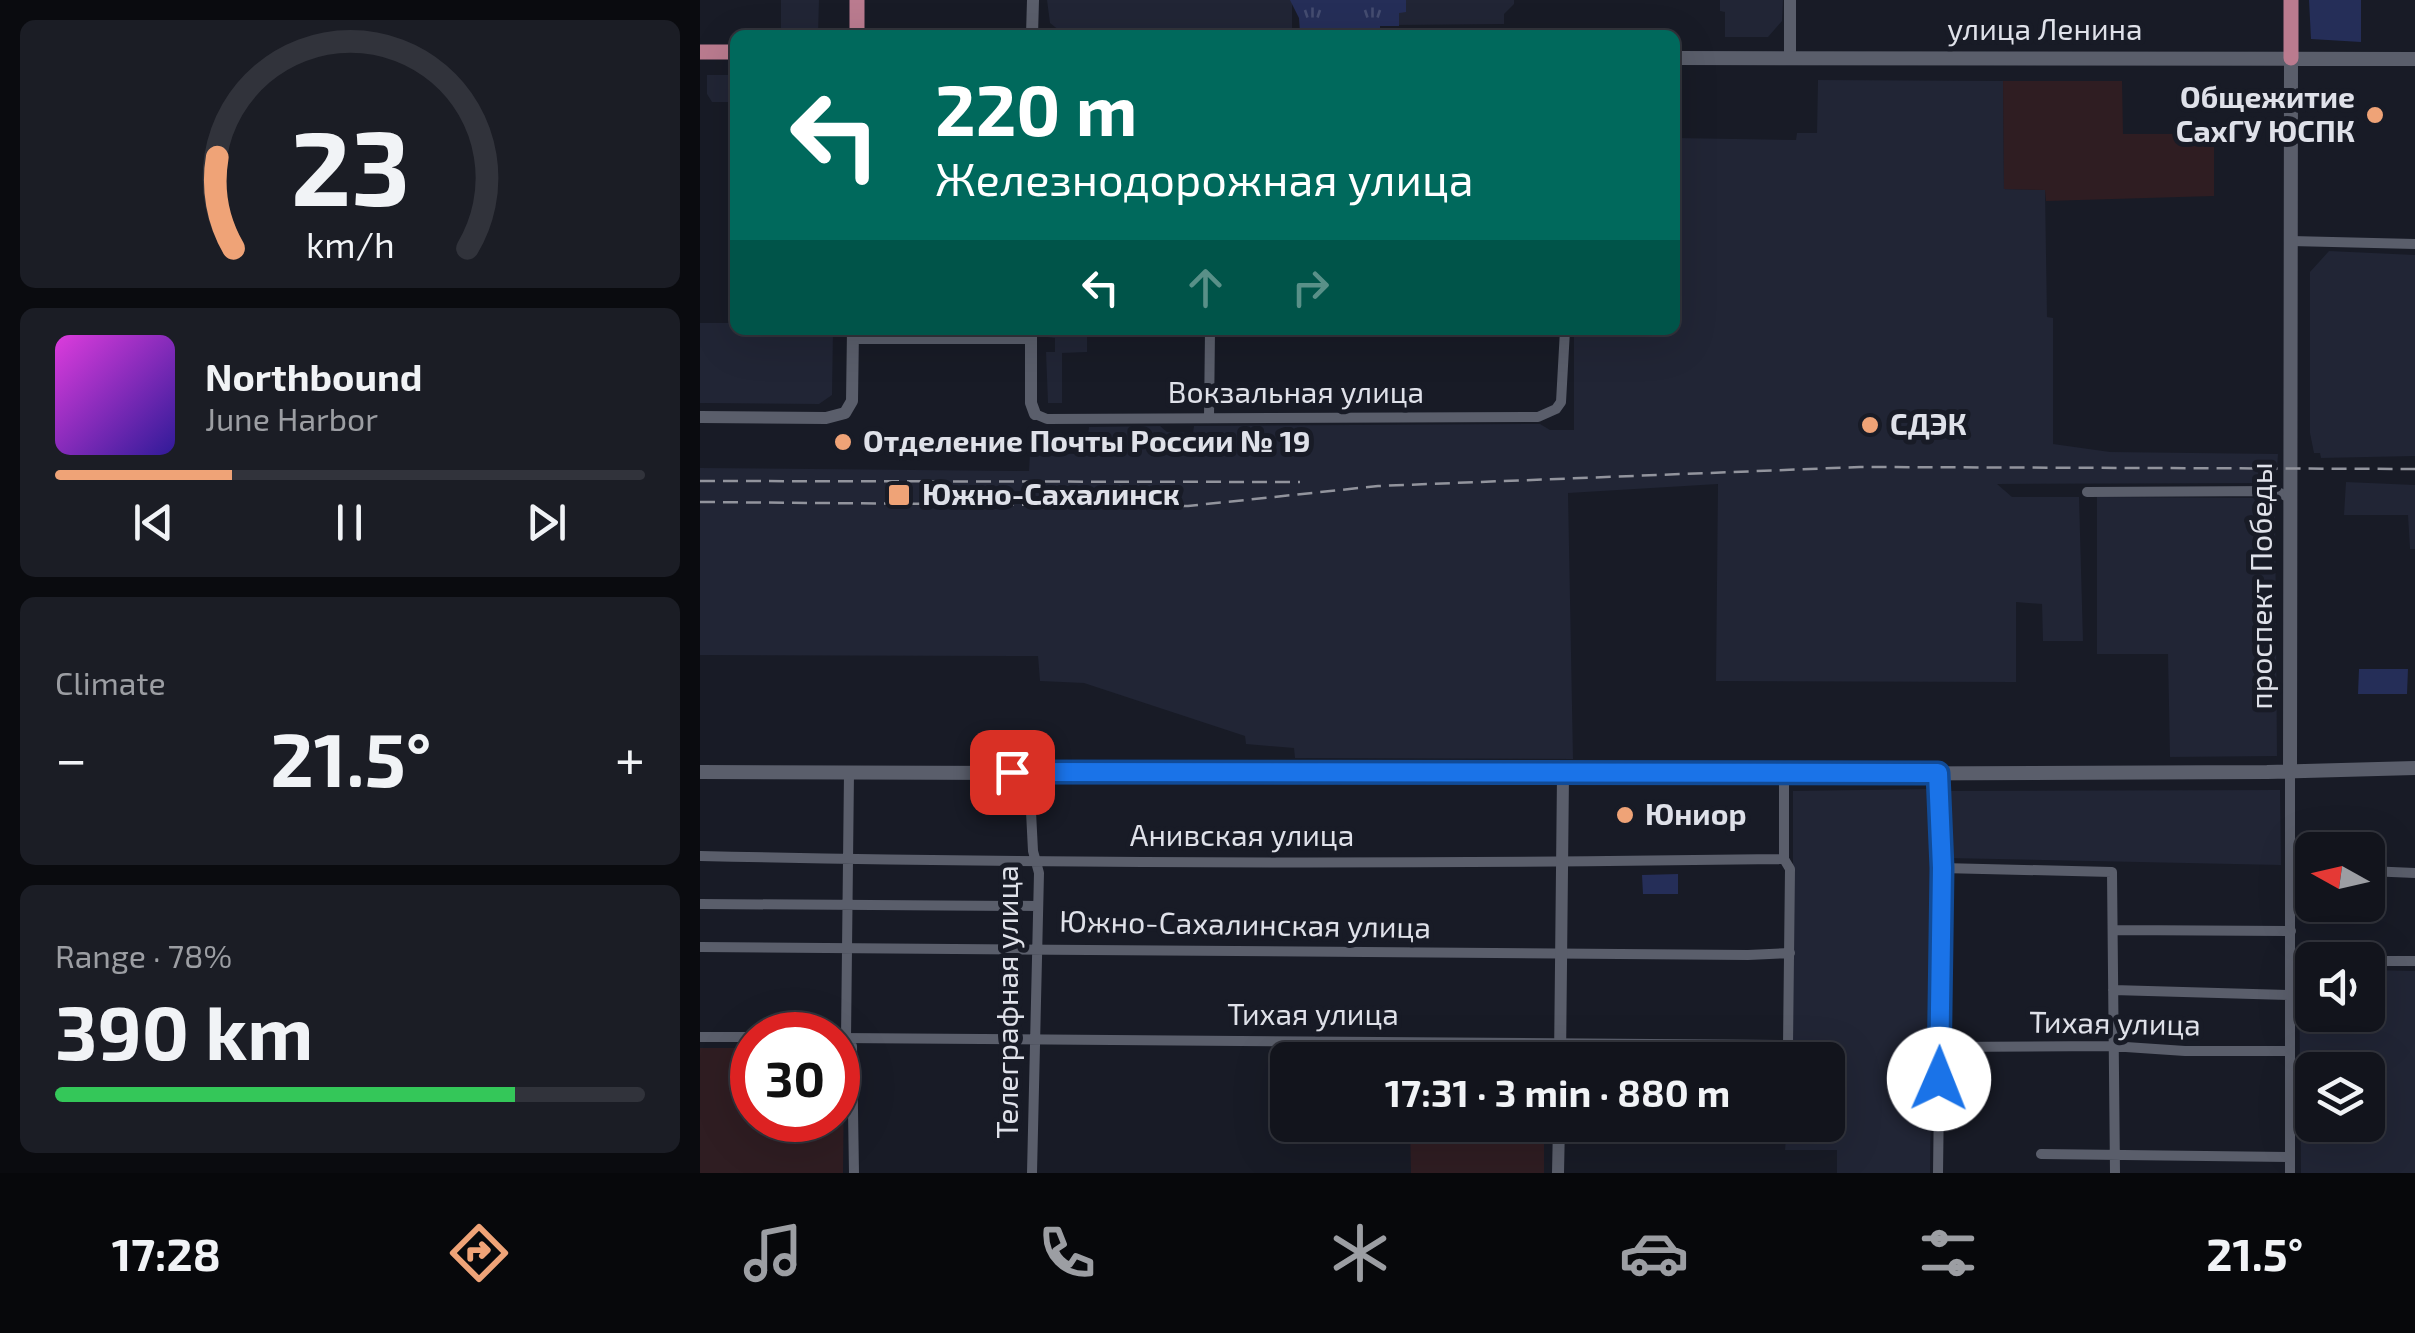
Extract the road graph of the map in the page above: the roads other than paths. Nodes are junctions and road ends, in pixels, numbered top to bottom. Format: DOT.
graph roads {
  1 [pos="857,0"];
  2 [pos="1034,0"];
  3 [pos="1790,0"];
  4 [pos="2291,0"];
  5 [pos="857,30"];
  6 [pos="1032,30"];
  7 [pos="700,52"];
  8 [pos="730,52"];
  9 [pos="1680,58"];
  10 [pos="1790,58"];
  11 [pos="2291,58"];
  12 [pos="2415,59"];
  13 [pos="2291,241"];
  14 [pos="2415,244"];
  15 [pos="853,335"];
  16 [pos="1031,335"];
  17 [pos="1210,335"];
  18 [pos="1564,335"];
  19 [pos="1034,414"];
  20 [pos="700,417"];
  21 [pos="1209,418"];
  22 [pos="2087,492"];
  23 [pos="2290,498"];
  24 [pos="2415,768"];
  25 [pos="700,772"];
  26 [pos="1029,772"];
  27 [pos="1784,772"];
  28 [pos="2290,772"];
  29 [pos="850,773"];
  30 [pos="1938,773"];
  31 [pos="1564,775"];
  32 [pos="700,856"];
  33 [pos="1784,858"];
  34 [pos="849,859"];
  35 [pos="1036,861"];
  36 [pos="1563,862"];
  37 [pos="1942,868"];
  38 [pos="2291,868"];
  39 [pos="2295,868"];
  40 [pos="2385,872"];
  41 [pos="2415,873"];
  42 [pos="700,904"];
  43 [pos="848,905"];
  44 [pos="1038,906"];
  45 [pos="2114,930"];
  46 [pos="2291,930"];
  47 [pos="700,948"];
  48 [pos="846,948"];
  49 [pos="1037,948"];
  50 [pos="1563,952"];
  51 [pos="1790,953"];
  52 [pos="2291,960"];
  53 [pos="2295,960"];
  54 [pos="2385,961"];
  55 [pos="2415,961"];
  56 [pos="2112,990"];
  57 [pos="2290,995"];
  58 [pos="843,1012"];
  59 [pos="700,1037"];
  60 [pos="730,1038"];
  61 [pos="860,1038"];
  62 [pos="1034,1040"];
  63 [pos="1561,1041"];
  64 [pos="2111,1046"];
  65 [pos="1940,1048"];
  66 [pos="2290,1052"];
  67 [pos="854,1142"];
  68 [pos="1559,1142"];
  69 [pos="2041,1154"];
  70 [pos="2115,1157"];
  71 [pos="2290,1157"];
  72 [pos="854,1173"];
  73 [pos="1032,1173"];
  74 [pos="1558,1173"];
  75 [pos="1938,1173"];
  76 [pos="2115,1173"];
  77 [pos="2290,1173"];
  1 -- 5 [label="main road"];
  2 -- 6 [label="street"];
  3 -- 10 [label="street"];
  4 -- 11 [label="main road, проспект Победы"];
  7 -- 8 [label="main road"];
  9 -- 10 [label="main road, улица Ленина"];
  10 -- 11 [label="main road, улица Ленина"];
  11 -- 12 [label="main road, улица Ленина"];
  11 -- 13 [label="main road, проспект Победы"];
  13 -- 14 [label="street"];
  13 -- 23 [label="main road, проспект Победы"];
  15 -- 16 [label="street"];
  15 -- 20 [label="street"];
  16 -- 19 [label="street"];
  17 -- 21 [label="street"];
  18 -- 21 [label="street, Вокзальная улица"];
  19 -- 21 [label="street, Вокзальная улица"];
  22 -- 23 [label="street"];
  23 -- 28 [label="main road, проспект Победы"];
  24 -- 28 [label="main road"];
  25 -- 29 [label="main road"];
  26 -- 29 [label="main road"];
  26 -- 31 [label="main road"];
  26 -- 35 [label="street, Телеграфная улица"];
  27 -- 30 [label="main road"];
  27 -- 31 [label="main road"];
  27 -- 33 [label="street"];
  28 -- 30 [label="main road"];
  28 -- 38 [label="street, проспект Победы"];
  29 -- 34 [label="street"];
  30 -- 37 [label="street"];
  31 -- 36 [label="street"];
  32 -- 34 [label="street, Анивская улица"];
  33 -- 36 [label="street, Анивская улица"];
  33 -- 51 [label="street"];
  34 -- 35 [label="street, Анивская улица"];
  34 -- 43 [label="street"];
  35 -- 36 [label="street, Анивская улица"];
  35 -- 44 [label="street, Телеграфная улица"];
  36 -- 50 [label="street"];
  37 -- 45 [label="street"];
  37 -- 65 [label="street"];
  38 -- 39 [label="street"];
  38 -- 46 [label="street, проспект Победы"];
  40 -- 41 [label="street"];
  42 -- 43 [label="street"];
  43 -- 44 [label="street"];
  43 -- 48 [label="street"];
  44 -- 49 [label="street, Телеграфная улица"];
  45 -- 46 [label="street"];
  45 -- 56 [label="street"];
  46 -- 52 [label="street, проспект Победы"];
  47 -- 48 [label="street, Южно-Сахалинская улица"];
  48 -- 49 [label="street, Южно-Сахалинская улица"];
  48 -- 58 [label="street"];
  49 -- 50 [label="street, Южно-Сахалинская улица"];
  49 -- 62 [label="street, Телеграфная улица"];
  50 -- 51 [label="street, Южно-Сахалинская улица"];
  50 -- 63 [label="street"];
  51 -- 63 [label="street, Тихая улица"];
  52 -- 53 [label="street"];
  52 -- 57 [label="street, проспект Победы"];
  54 -- 55 [label="street"];
  56 -- 57 [label="street, Тихая улица"];
  56 -- 64 [label="street"];
  57 -- 66 [label="street, проспект Победы"];
  59 -- 60 [label="street"];
  61 -- 62 [label="street, Тихая улица"];
  62 -- 63 [label="street, Тихая улица"];
  62 -- 73 [label="street, Телеграфная улица"];
  64 -- 65 [label="street, Тихая улица"];
  64 -- 66 [label="street, Тихая улица"];
  64 -- 70 [label="street"];
  65 -- 75 [label="street"];
  66 -- 71 [label="street, проспект Победы"];
  67 -- 72 [label="street"];
  68 -- 74 [label="street"];
  69 -- 70 [label="street"];
  70 -- 71 [label="street"];
  70 -- 76 [label="street"];
  71 -- 77 [label="street, проспект Победы"];
}
